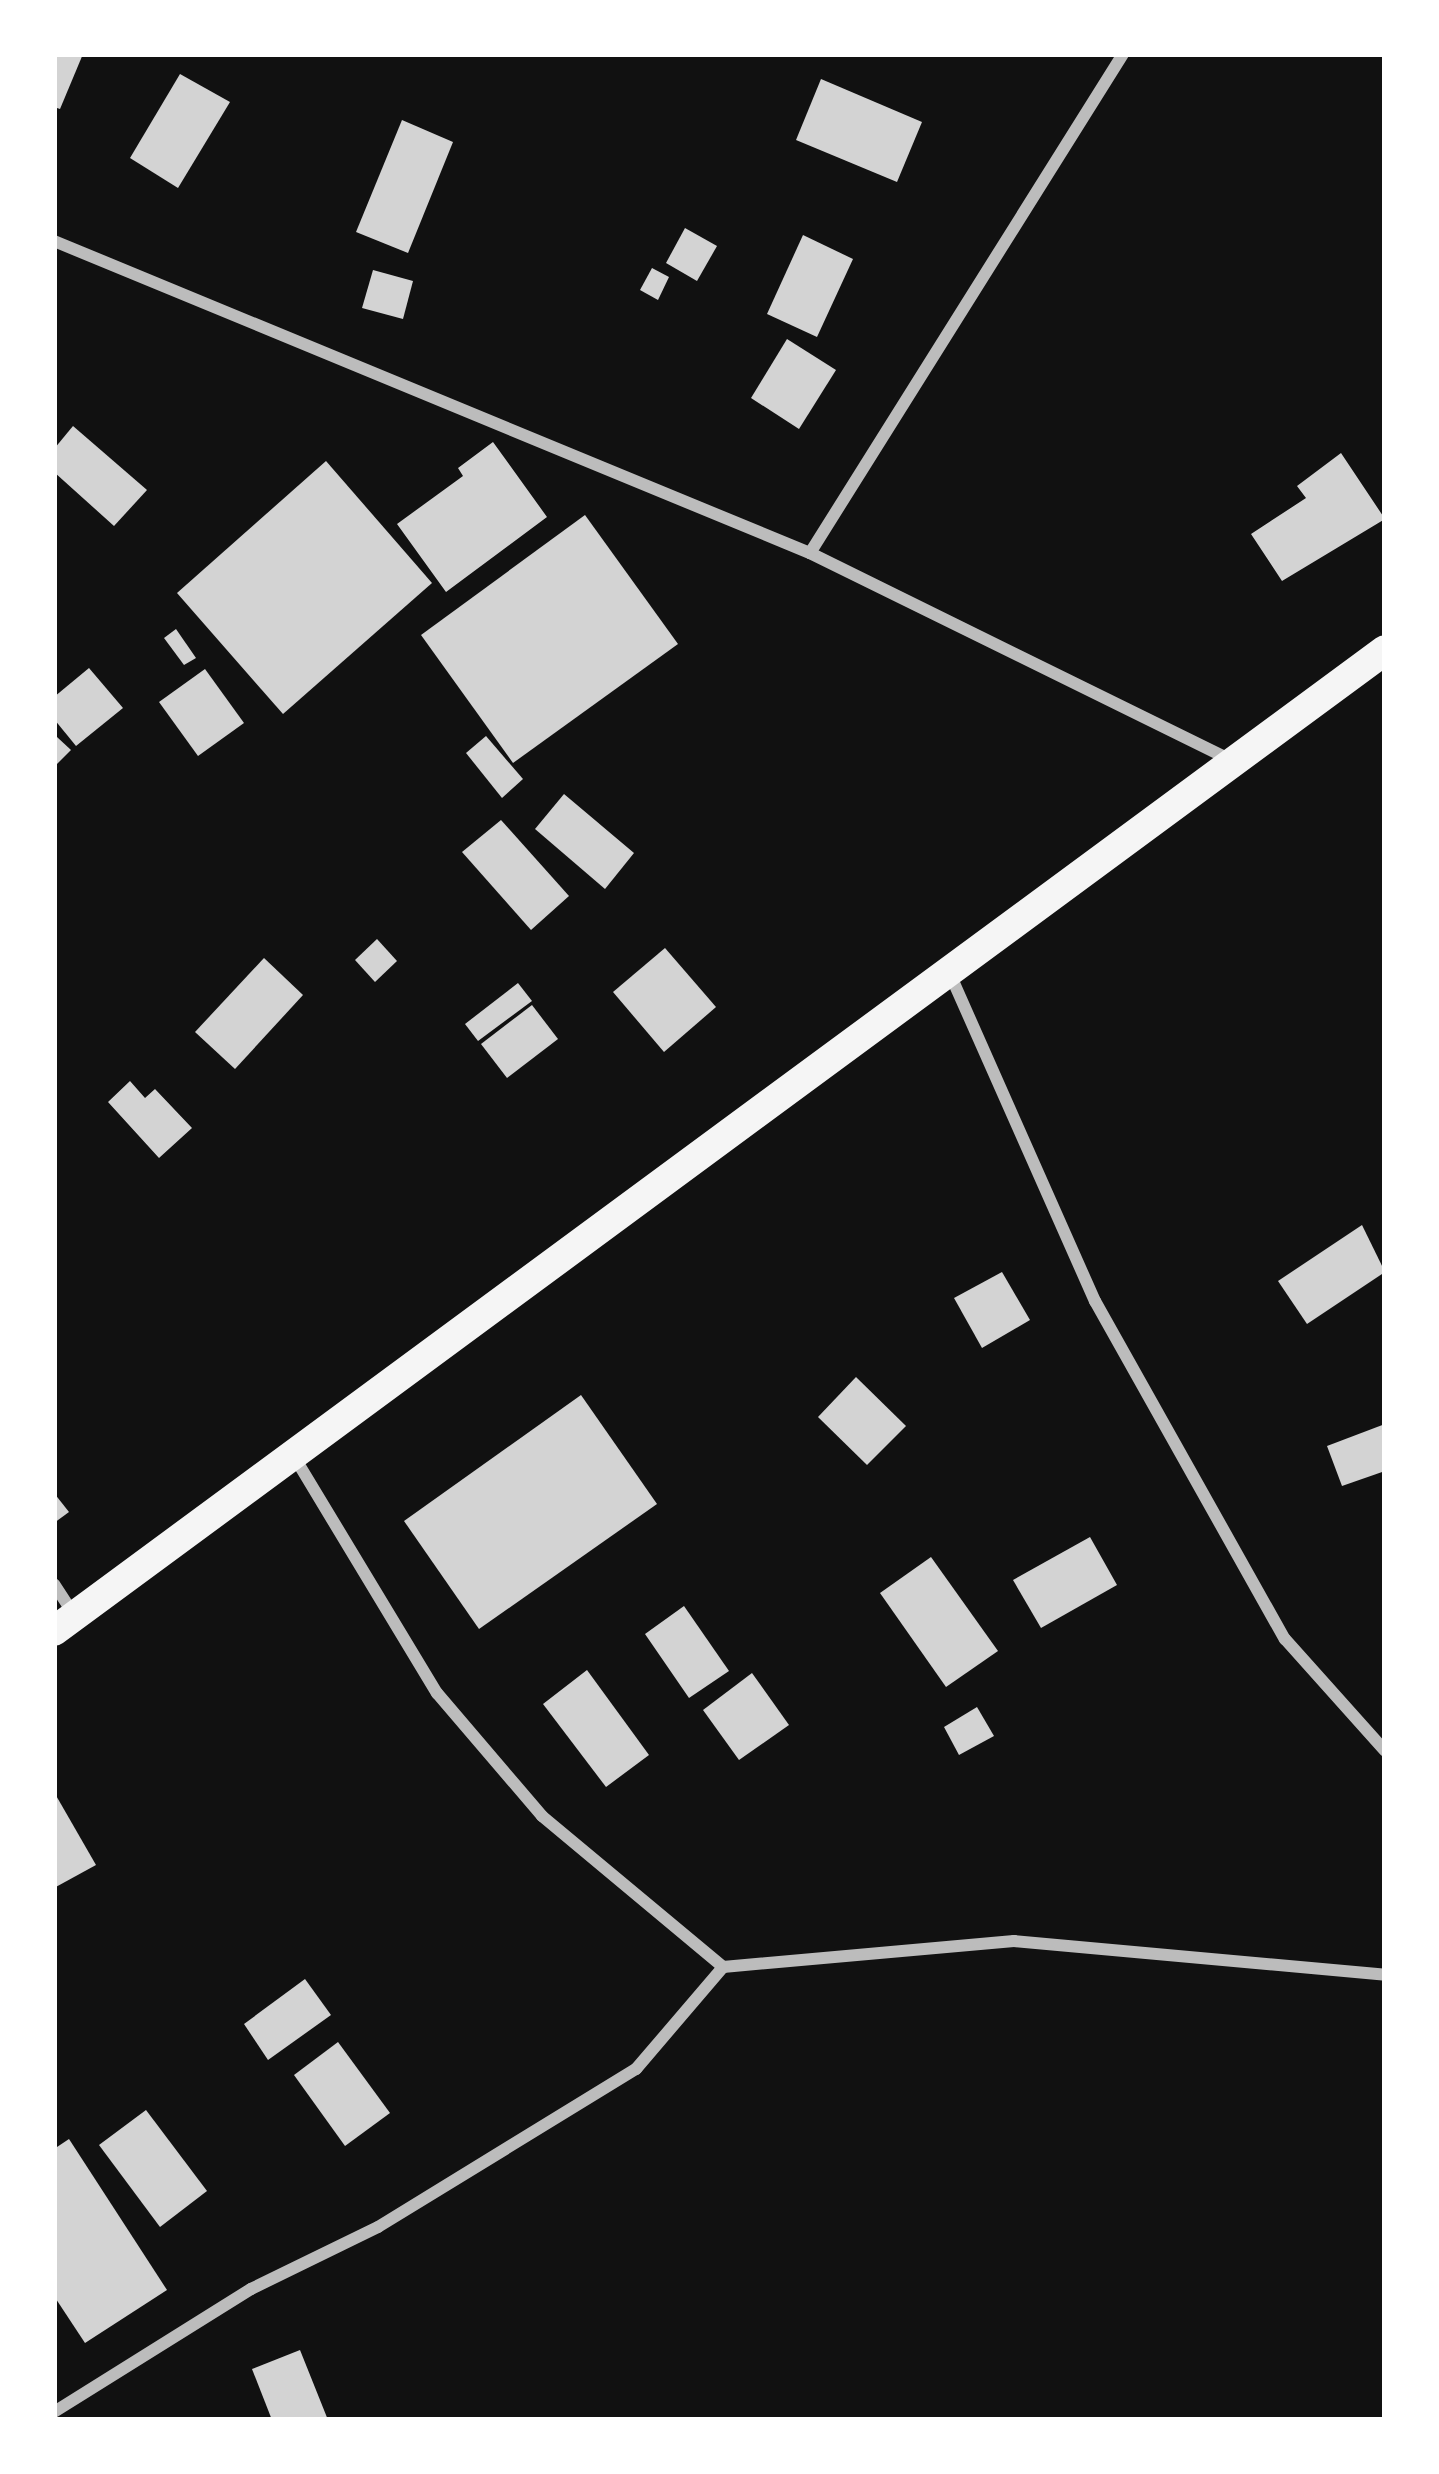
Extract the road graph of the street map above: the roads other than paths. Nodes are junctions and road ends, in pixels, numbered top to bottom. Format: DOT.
graph roads {
  1 [pos="1123,54"];
  2 [pos="54,241"];
  3 [pos="810,553"];
  4 [pos="1385,650"];
  5 [pos="1232,761"];
  6 [pos="950,974"];
  7 [pos="294,1456"];
  8 [pos="54,1584"];
  9 [pos="65,1623"];
  10 [pos="1385,1751"];
  11 [pos="723,1967"];
  12 [pos="1385,1975"];
  13 [pos="54,2413"];
  1 -- 3 [label="street"];
  2 -- 3 [label="street"];
  3 -- 5 [label="street"];
  4 -- 5 [label="main road"];
  5 -- 6 [label="main road"];
  6 -- 7 [label="main road"];
  6 -- 10 [label="street"];
  7 -- 9 [label="main road"];
  7 -- 11 [label="street"];
  8 -- 9 [label="street"];
  11 -- 12 [label="street"];
  11 -- 13 [label="street"];
}
